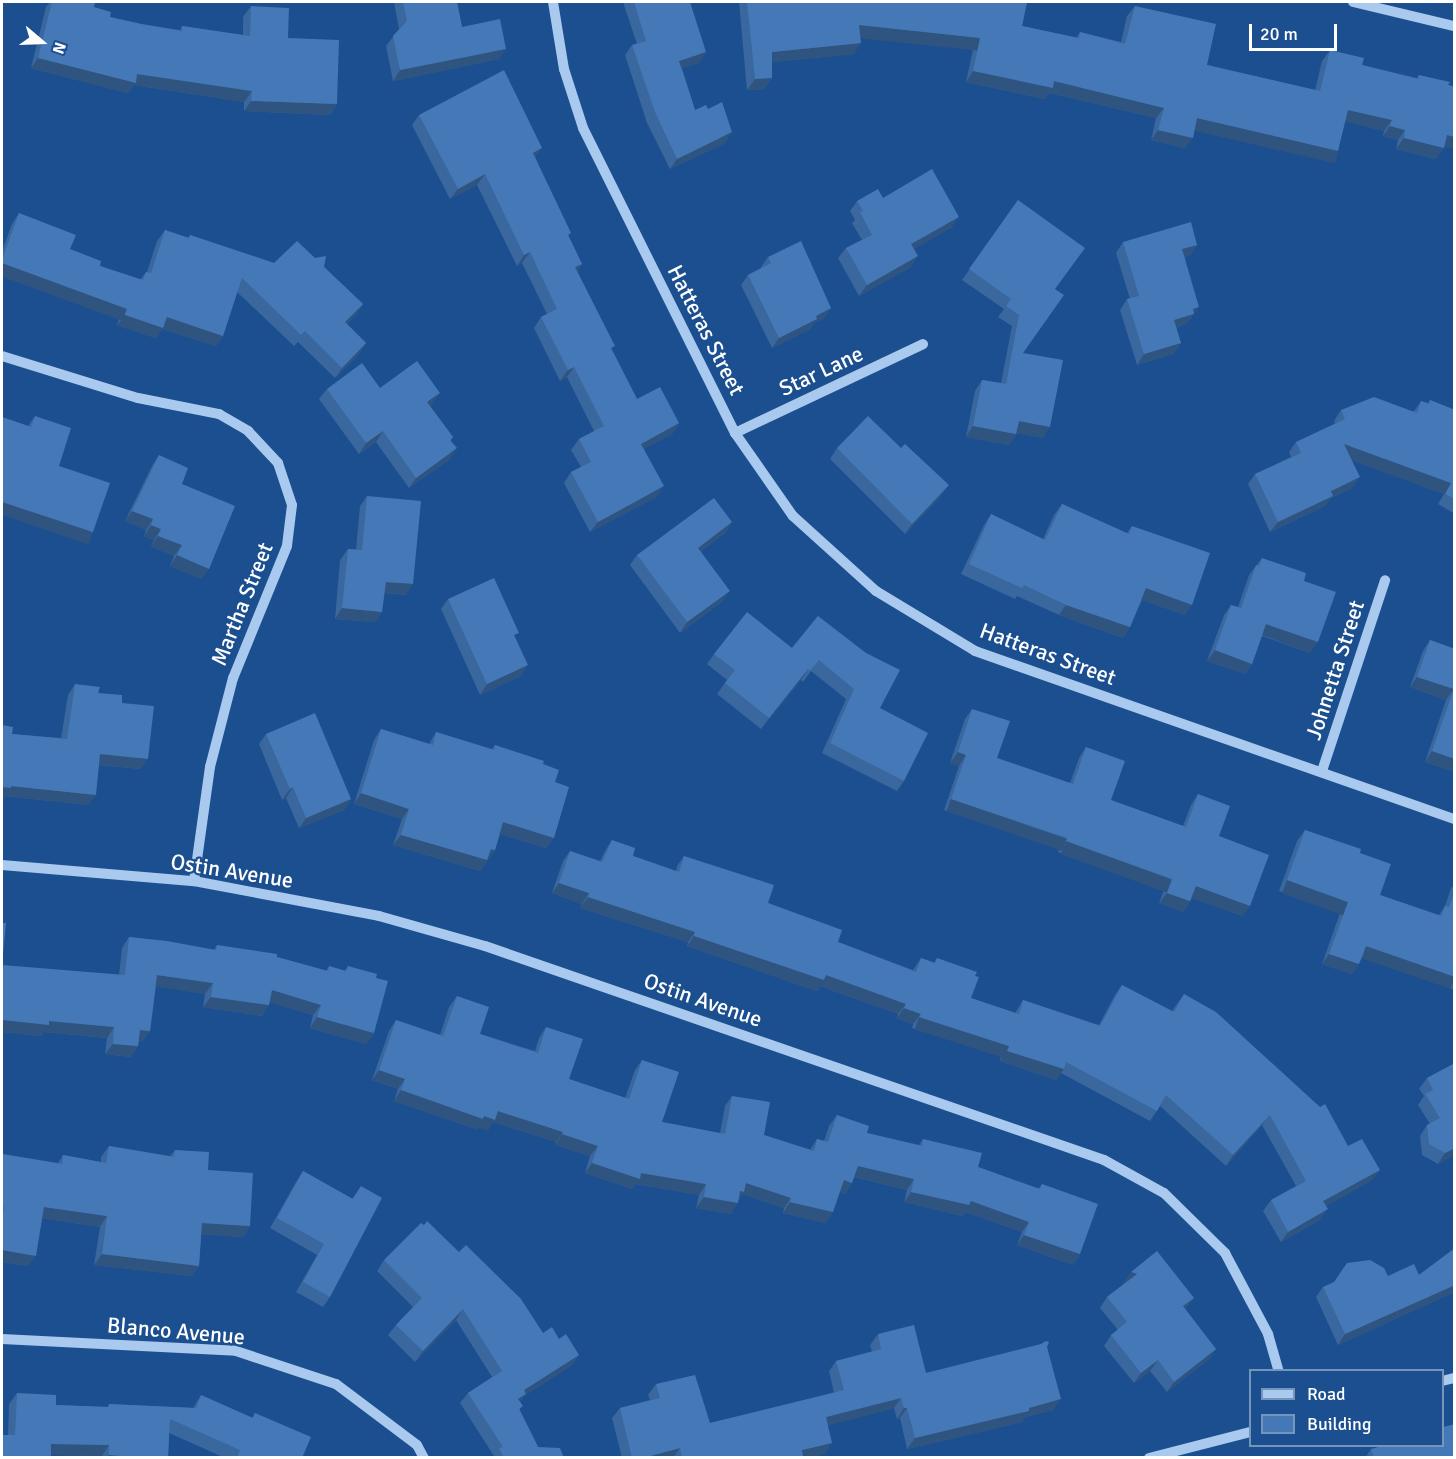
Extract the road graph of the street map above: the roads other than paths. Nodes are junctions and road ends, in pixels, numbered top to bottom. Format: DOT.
graph roads {
  1 [pos="553,2"];
  2 [pos="1353,2"];
  3 [pos="1455,26"];
  4 [pos="923,344"];
  5 [pos="2,356"];
  6 [pos="735,433"];
  7 [pos="1385,580"];
  8 [pos="1322,771"];
  9 [pos="1455,819"];
  10 [pos="2,865"];
  11 [pos="194,881"];
  12 [pos="2,1339"];
  13 [pos="1277,1369"];
  14 [pos="1249,1433"];
  15 [pos="424,1458"];
  16 [pos="1149,1458"];
  1 -- 6 [label="street, Hatteras Street"];
  2 -- 3 [label="street"];
  4 -- 6 [label="street, Star Lane"];
  5 -- 11 [label="street, Martha Street"];
  6 -- 8 [label="street, Hatteras Street"];
  7 -- 8 [label="street, Johnetta Street"];
  8 -- 9 [label="street, Hatteras Street"];
  10 -- 11 [label="street, Ostin Avenue"];
  11 -- 13 [label="street, Ostin Avenue"];
  12 -- 15 [label="street, Blanco Avenue"];
  14 -- 16 [label="street"];
}
